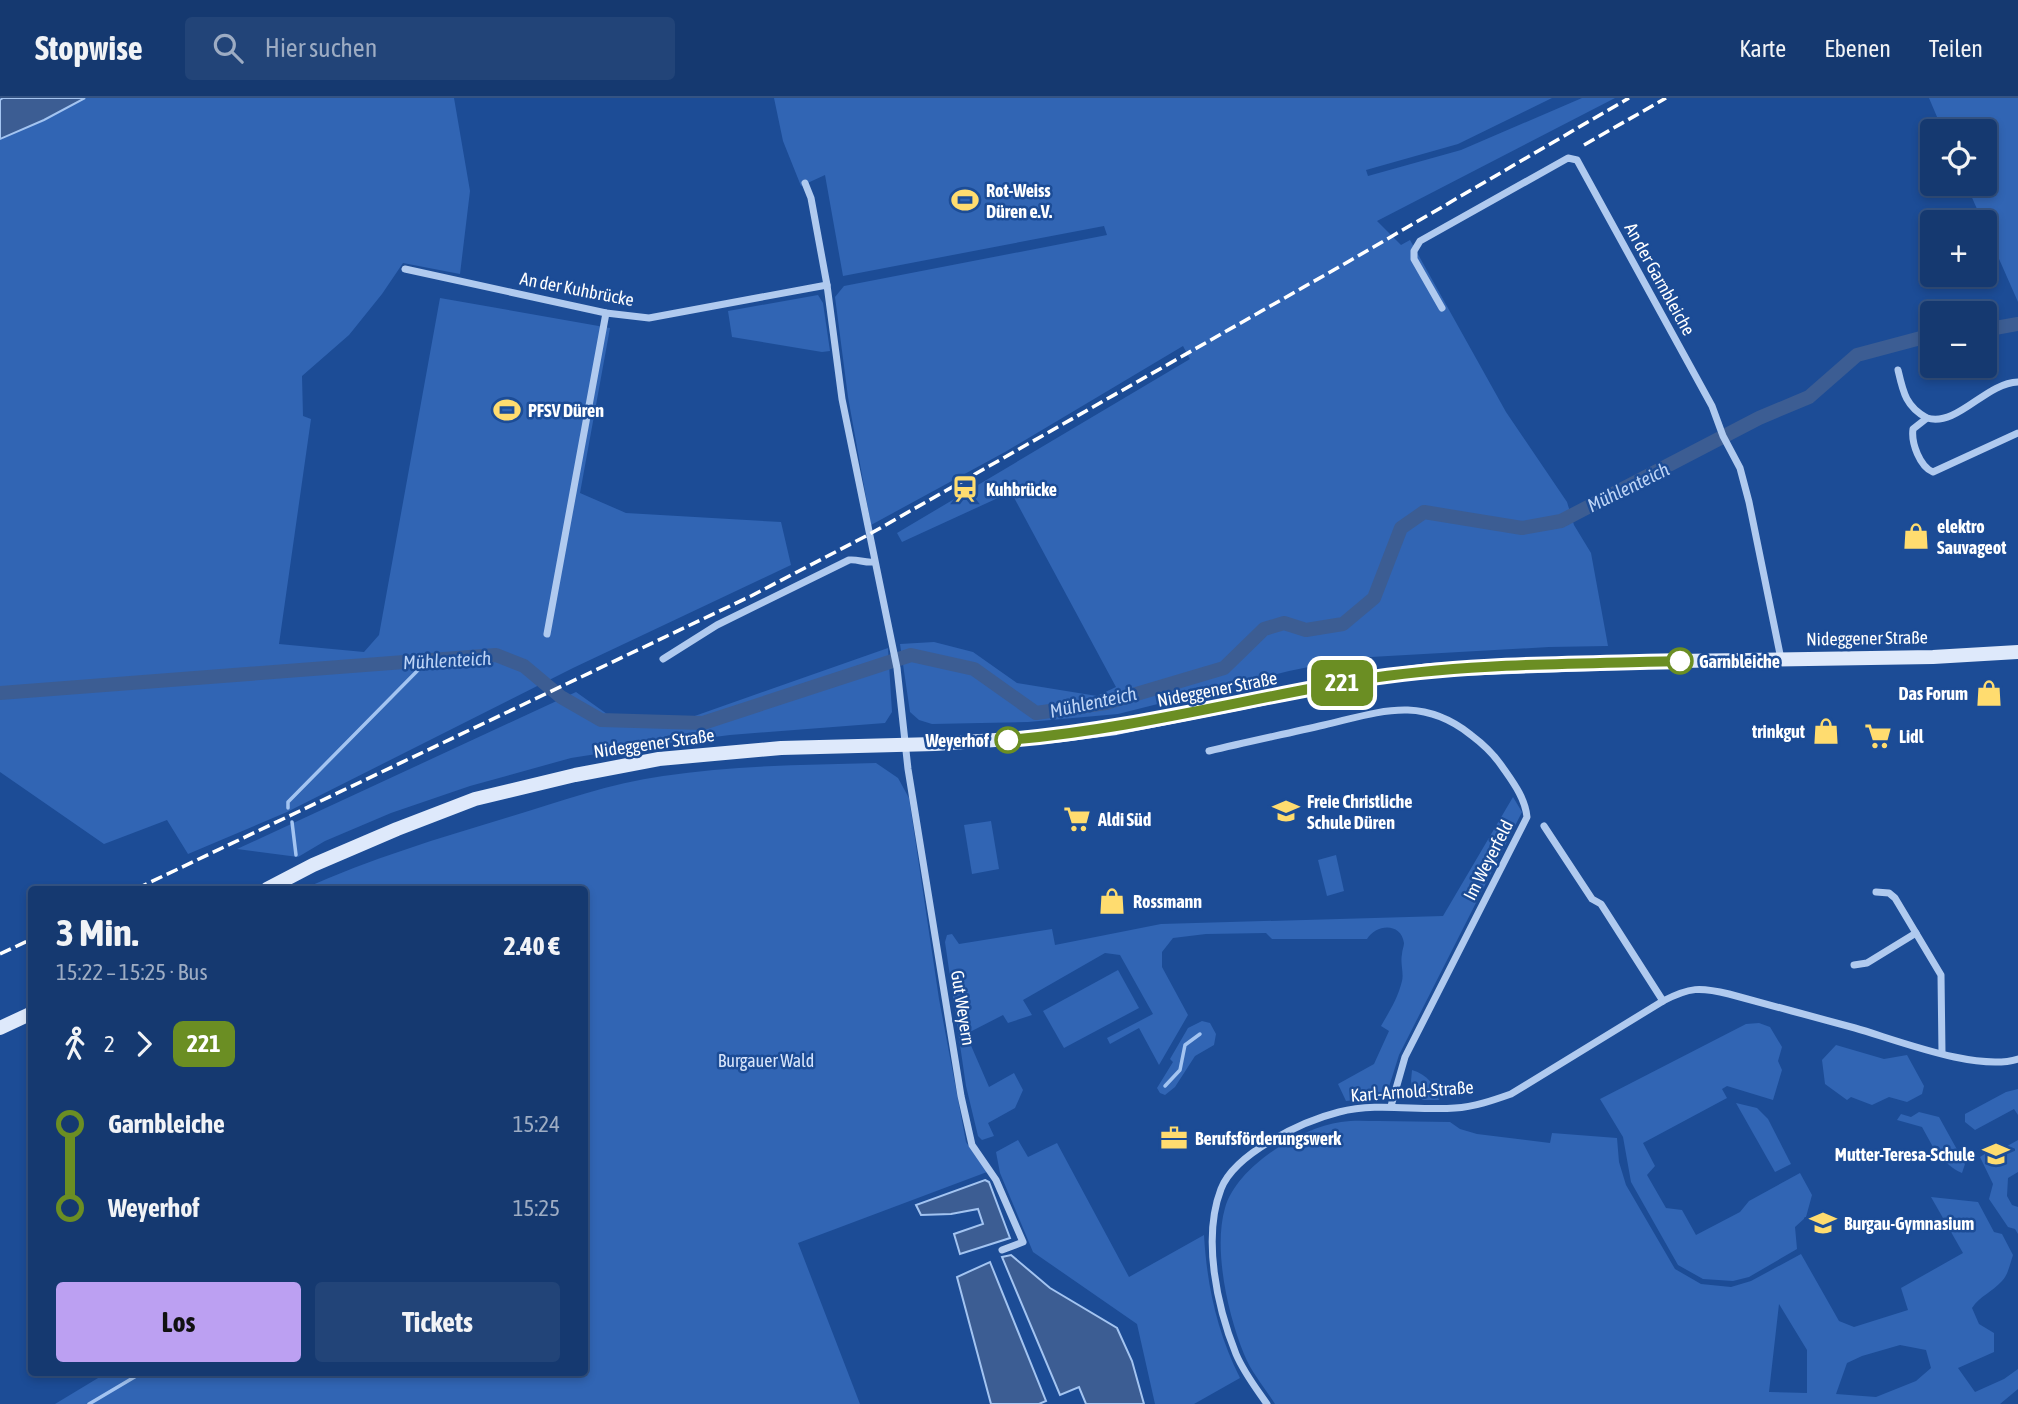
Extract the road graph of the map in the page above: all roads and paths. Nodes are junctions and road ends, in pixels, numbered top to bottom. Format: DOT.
graph roads {
  1 [pos="805,183"];
  2 [pos="405,269"];
  3 [pos="827,285"];
  4 [pos="1442,308"];
  5 [pos="606,313"];
  6 [pos="1898,370"];
  7 [pos="2018,382"];
  8 [pos="1927,418"];
  9 [pos="2018,433"];
  10 [pos="874,562"];
  11 [pos="547,634"];
  12 [pos="2018,652"];
  13 [pos="663,659"];
  14 [pos="1781,659"];
  15 [pos="905,744"];
  16 [pos="1209,751"];
  17 [pos="1544,826"];
  18 [pos="273,886"];
  19 [pos="1876,892"];
  20 [pos="1916,933"];
  21 [pos="1854,965"];
  22 [pos="1663,1001"];
  23 [pos="28,1015"];
  24 [pos="0,1028"];
  25 [pos="1942,1054"];
  26 [pos="2018,1059"];
  27 [pos="1391,1106"];
  28 [pos="1002,1250"];
  29 [pos="1267,1404"];
  1 -- 3 [label="street"];
  2 -- 5 [label="street, An der Kuhbrücke"];
  3 -- 5 [label="street, An der Kuhbrücke"];
  3 -- 10 [label="street"];
  4 -- 14 [label="street, An der Garnbleiche"];
  5 -- 11 [label="street"];
  6 -- 8 [label="street"];
  7 -- 8 [label="street"];
  8 -- 9 [label="street"];
  10 -- 13 [label="street"];
  10 -- 15 [label="street"];
  12 -- 14 [label="main road, Nideggener Straße"];
  14 -- 15 [label="main road, Nideggener Straße"];
  15 -- 18 [label="main road, Nideggener Straße"];
  15 -- 28 [label="street, Gut Weyern"];
  16 -- 27 [label="street, Im Weyerfeld"];
  17 -- 22 [label="street"];
  19 -- 20 [label="street"];
  20 -- 21 [label="street"];
  20 -- 25 [label="street"];
  22 -- 25 [label="street, Karl-Arnold-Straße"];
  22 -- 27 [label="street, Karl-Arnold-Straße"];
  23 -- 24 [label="main road"];
  25 -- 26 [label="street, Karl-Arnold-Straße"];
  27 -- 29 [label="street, Karl-Arnold-Straße"];
}
